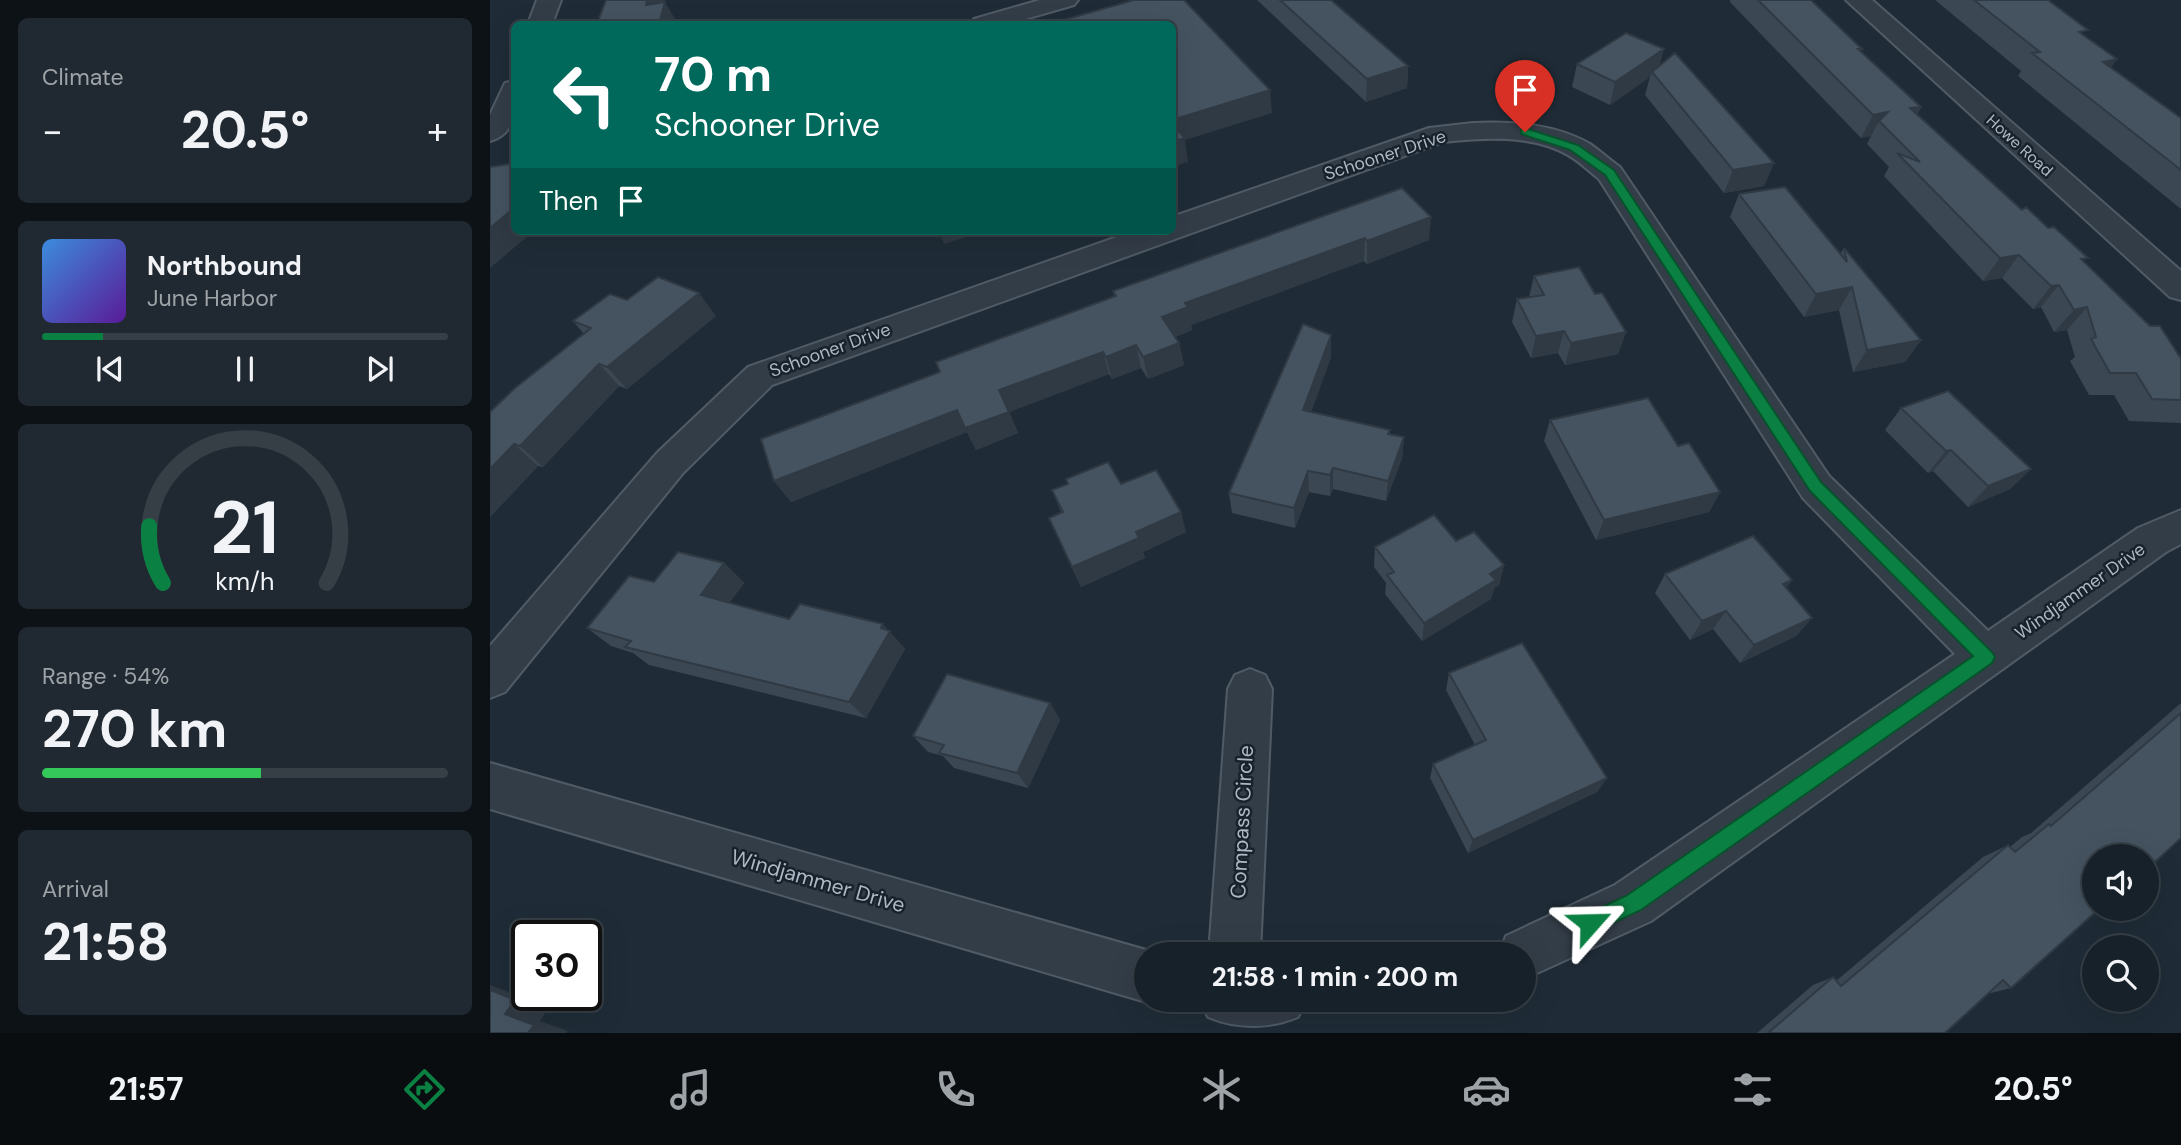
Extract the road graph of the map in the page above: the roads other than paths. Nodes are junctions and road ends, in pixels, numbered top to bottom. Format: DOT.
graph roads {
  1 [pos="549,0"];
  2 [pos="1066,0"];
  3 [pos="1858,0"];
  4 [pos="541,21"];
  5 [pos="993,21"];
  6 [pos="1176,227"];
  7 [pos="1153,235"];
  8 [pos="2181,289"];
  9 [pos="2181,526"];
  10 [pos="1986,657"];
  11 [pos="490,678"];
  12 [pos="1250,690"];
  13 [pos="490,786"];
  14 [pos="1242,942"];
  15 [pos="1536,948"];
  16 [pos="1134,973"];
  1 -- 4 [label="street"];
  2 -- 5 [label="street"];
  3 -- 8 [label="street, Howe Road"];
  6 -- 10 [label="street, Schooner Drive"];
  7 -- 11 [label="street, Schooner Drive"];
  9 -- 10 [label="street, Windjammer Drive"];
  10 -- 15 [label="street, Windjammer Drive"];
  12 -- 14 [label="street, Compass Circle"];
  13 -- 16 [label="street, Windjammer Drive"];
}
